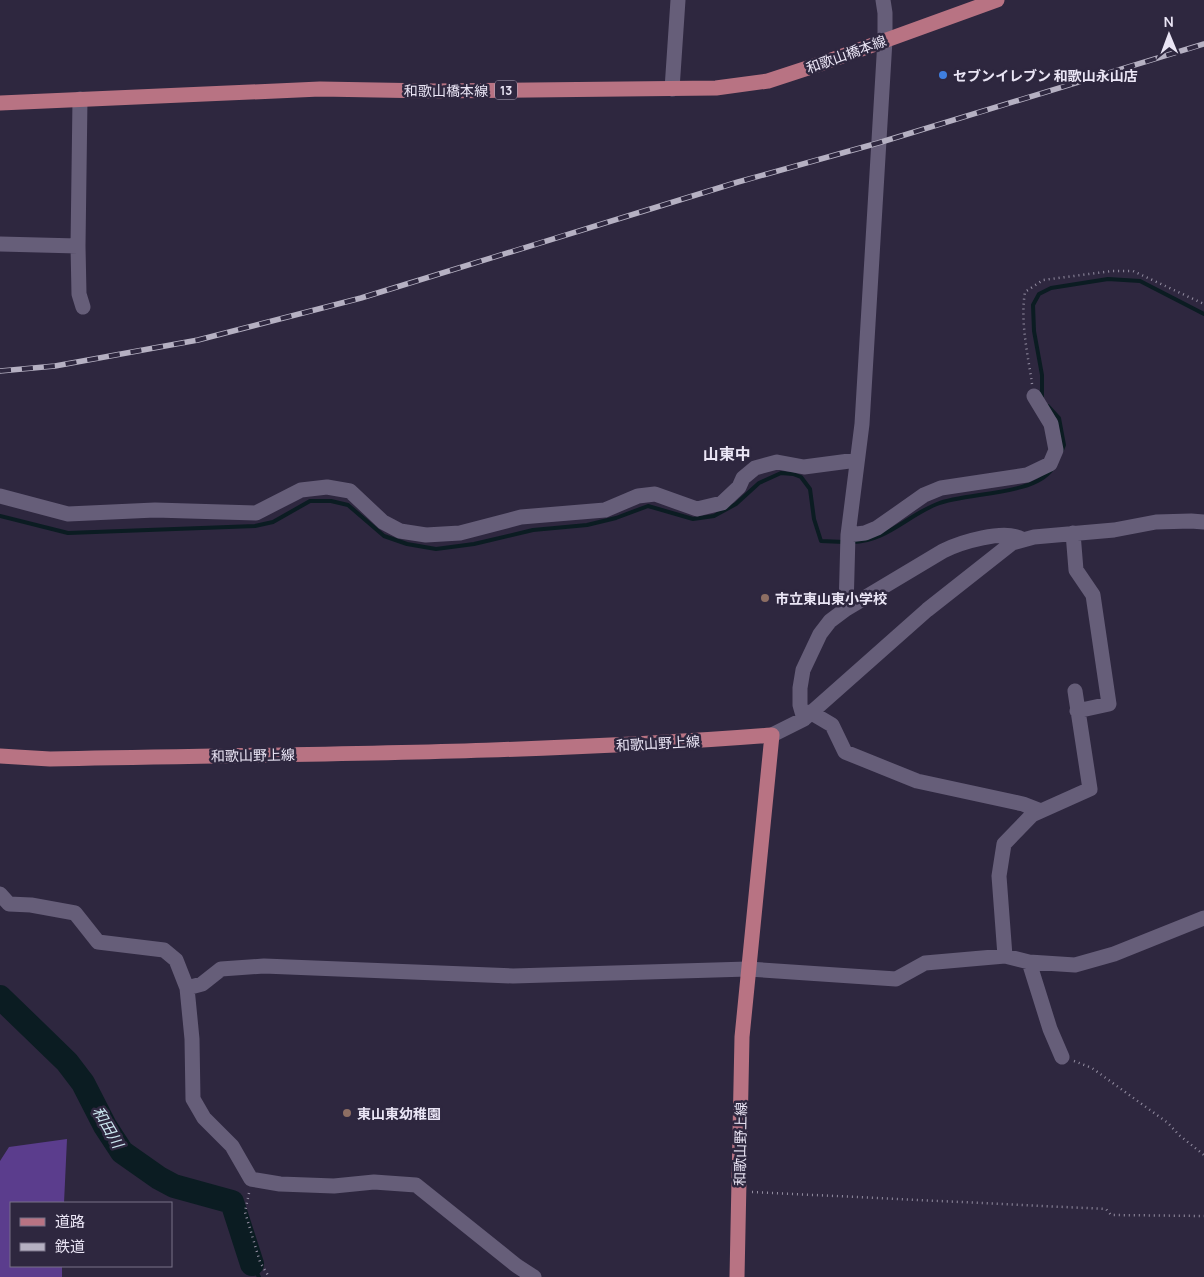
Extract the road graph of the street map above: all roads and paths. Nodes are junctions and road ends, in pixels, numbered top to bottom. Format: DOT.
graph roads {
  1 [pos="678,0"];
  2 [pos="883,0"];
  3 [pos="997,0"];
  4 [pos="885,40"];
  5 [pos="672,89"];
  6 [pos="80,99"];
  7 [pos="0,103"];
  8 [pos="0,244"];
  9 [pos="78,246"];
  10 [pos="1204,304"];
  11 [pos="83,307"];
  12 [pos="1034,396"];
  13 [pos="857,460"];
  14 [pos="0,496"];
  15 [pos="1204,522"];
  16 [pos="1074,533"];
  17 [pos="848,535"];
  18 [pos="1024,540"];
  19 [pos="846,610"];
  20 [pos="1075,691"];
  21 [pos="1077,711"];
  22 [pos="807,716"];
  23 [pos="772,735"];
  24 [pos="0,756"];
  25 [pos="1041,811"];
  26 [pos="0,894"];
  27 [pos="1204,918"];
  28 [pos="1005,956"];
  29 [pos="1029,962"];
  30 [pos="748,969"];
  31 [pos="187,988"];
  32 [pos="1062,1057"];
  33 [pos="1204,1155"];
  34 [pos="251,1179"];
  35 [pos="740,1191"];
  36 [pos="1204,1216"];
  37 [pos="269,1277"];
  38 [pos="534,1277"];
  39 [pos="737,1277"];
  1 -- 5 [label="street"];
  2 -- 4 [label="street"];
  3 -- 4 [label="main road, 和歌山橋本線 / 13"];
  4 -- 5 [label="main road, 和歌山橋本線 / 13"];
  4 -- 13 [label="street"];
  5 -- 6 [label="main road, 和歌山橋本線 / 13"];
  6 -- 7 [label="main road, 和歌山橋本線 / 13"];
  6 -- 9 [label="street"];
  8 -- 9 [label="street"];
  9 -- 11 [label="street"];
  10 -- 12 [label="path"];
  12 -- 17 [label="street"];
  13 -- 14 [label="street"];
  13 -- 17 [label="street"];
  15 -- 16 [label="street"];
  16 -- 18 [label="street"];
  16 -- 21 [label="street"];
  17 -- 19 [label="street"];
  18 -- 19 [label="street"];
  18 -- 22 [label="street"];
  19 -- 22 [label="street"];
  20 -- 21 [label="street"];
  21 -- 25 [label="street"];
  22 -- 23 [label="street"];
  22 -- 25 [label="street"];
  23 -- 24 [label="main road, 和歌山野上線"];
  23 -- 30 [label="main road, 和歌山野上線"];
  25 -- 28 [label="street"];
  26 -- 31 [label="street"];
  27 -- 29 [label="street"];
  28 -- 29 [label="street"];
  28 -- 30 [label="street"];
  29 -- 32 [label="street"];
  30 -- 31 [label="street"];
  30 -- 35 [label="main road, 和歌山野上線"];
  31 -- 34 [label="street"];
  32 -- 33 [label="path"];
  34 -- 37 [label="path"];
  34 -- 38 [label="street"];
  35 -- 36 [label="path"];
  35 -- 39 [label="main road, 和歌山野上線"];
}
